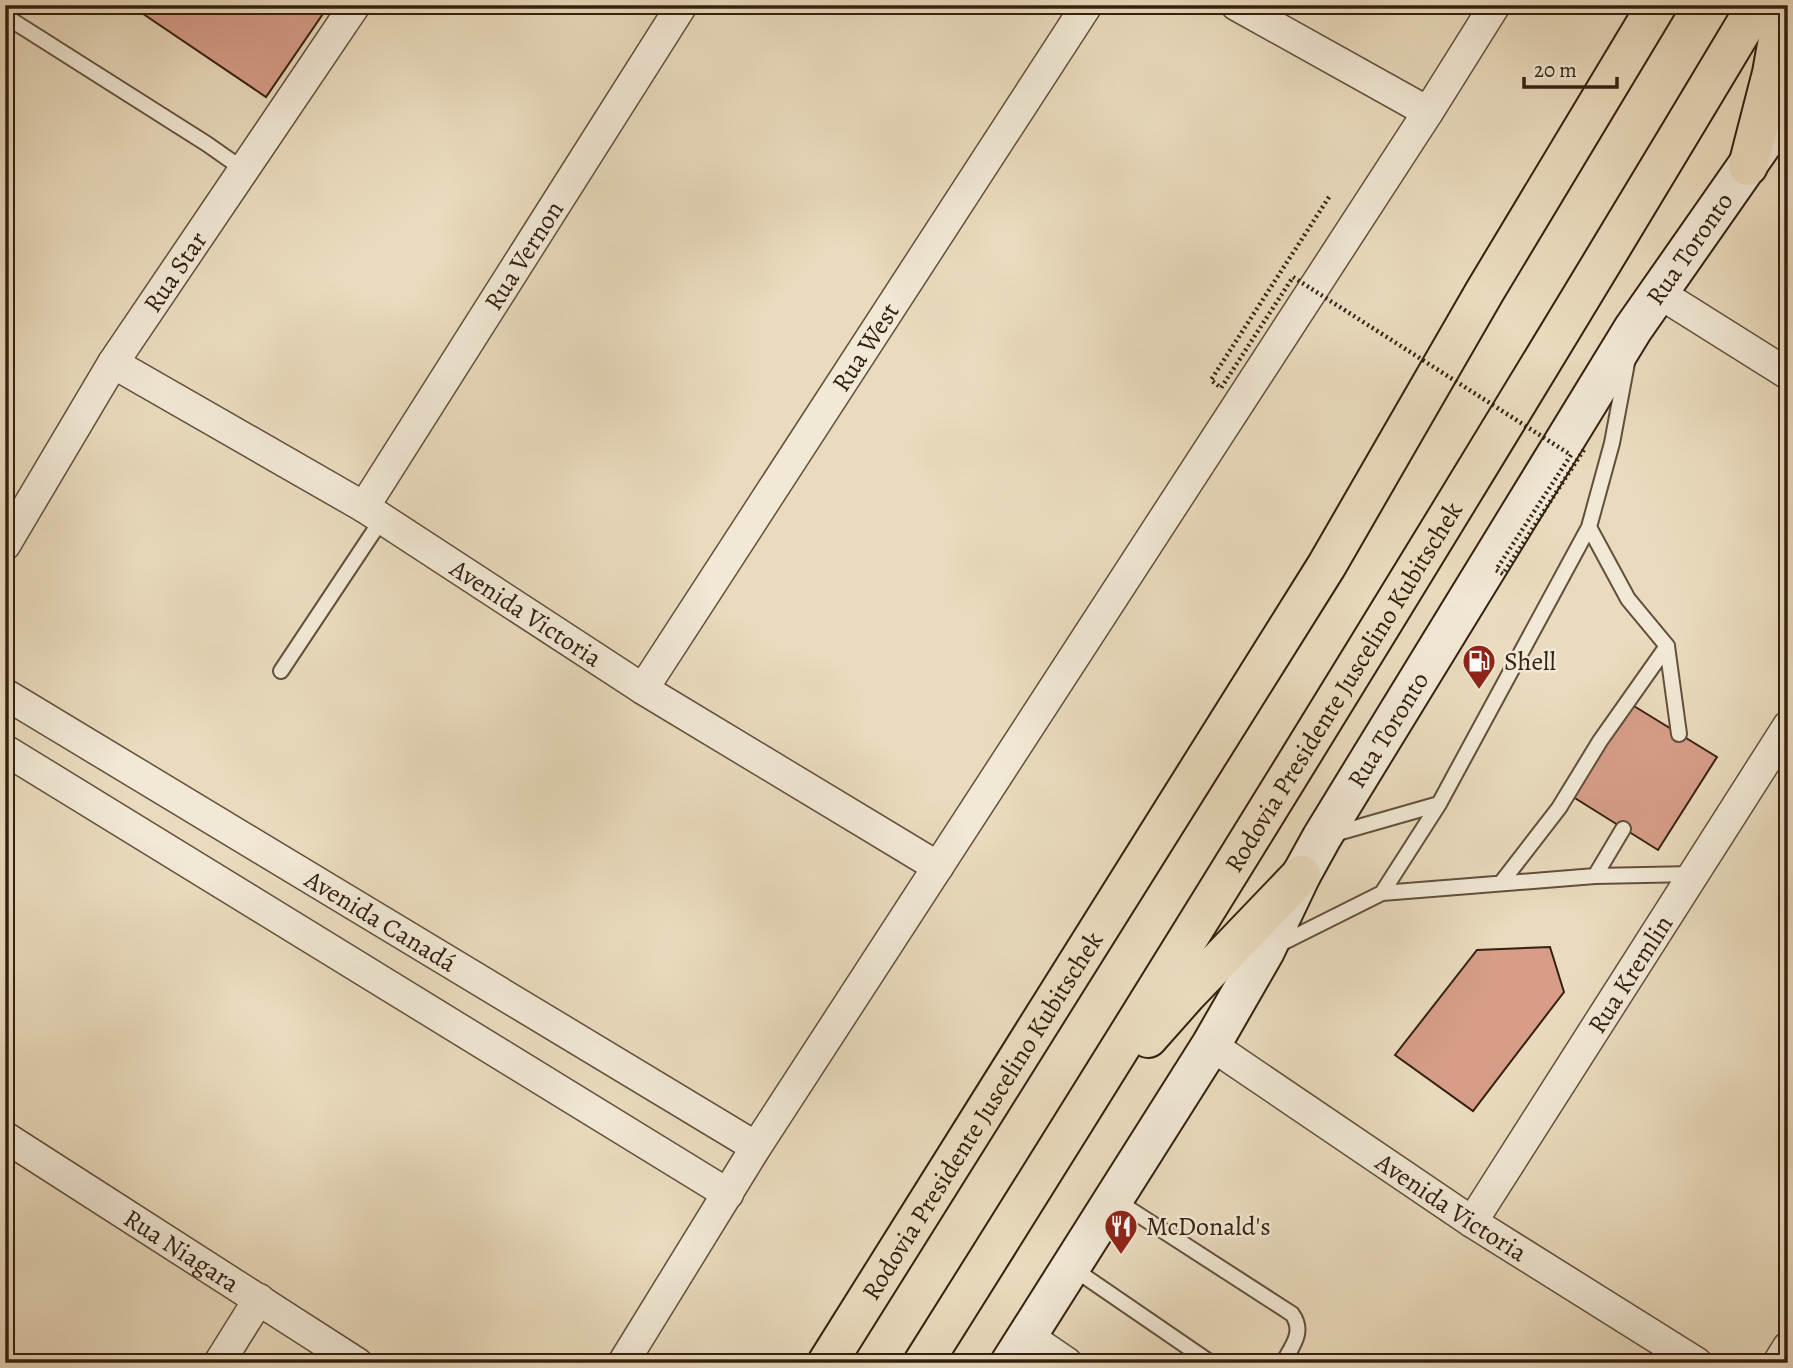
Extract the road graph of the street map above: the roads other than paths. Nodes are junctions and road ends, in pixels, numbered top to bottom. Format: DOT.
graph roads {
  1 [pos="355,5"];
  2 [pos="682,5"];
  3 [pos="1087,5"];
  4 [pos="1236,5"];
  5 [pos="1495,5"];
  6 [pos="1657,5"];
  7 [pos="1757,5"];
  8 [pos="1784,5"];
  9 [pos="5,16"];
  10 [pos="1788,107"];
  11 [pos="1429,112"];
  12 [pos="1748,166"];
  13 [pos="244,170"];
  14 [pos="1659,293"];
  15 [pos="1633,329"];
  16 [pos="113,363"];
  17 [pos="1788,373"];
  18 [pos="373,513"];
  19 [pos="1589,527"];
  20 [pos="5,545"];
  21 [pos="1667,646"];
  22 [pos="281,671"];
  23 [pos="642,689"];
  24 [pos="5,694"];
  25 [pos="1788,726"];
  26 [pos="1679,734"];
  27 [pos="5,750"];
  28 [pos="1439,804"];
  29 [pos="1623,829"];
  30 [pos="1322,837"];
  31 [pos="939,867"];
  32 [pos="1693,874"];
  33 [pos="1301,875"];
  34 [pos="1595,876"];
  35 [pos="1502,883"];
  36 [pos="1382,892"];
  37 [pos="1265,951"];
  38 [pos="1211,1045"];
  39 [pos="1090,1097"];
  40 [pos="5,1137"];
  41 [pos="756,1147"];
  42 [pos="728,1194"];
  43 [pos="1113,1198"];
  44 [pos="1472,1222"];
  45 [pos="1070,1266"];
  46 [pos="259,1299"];
  47 [pos="1788,1347"];
  48 [pos="1018,1349"];
  49 [pos="219,1363"];
  50 [pos="357,1363"];
  51 [pos="623,1363"];
  52 [pos="827,1363"];
  53 [pos="923,1363"];
  54 [pos="1067,1363"];
  55 [pos="1211,1363"];
  56 [pos="1283,1363"];
  57 [pos="1697,1363"];
  58 [pos="1778,1363"];
  1 -- 13 [label="street, Rua Star"];
  2 -- 18 [label="street, Rua Vernon"];
  3 -- 23 [label="street, Rua West"];
  4 -- 11 [label="street"];
  5 -- 11 [label="street"];
  6 -- 52 [label="highway, Rodovia Presidente Juscelino Kubitschek"];
  7 -- 39 [label="highway, Rodovia Presidente Juscelino Kubitschek"];
  8 -- 12 [label="highway"];
  9 -- 13 [label="lane"];
  10 -- 12 [label="main road, Rua Toronto"];
  11 -- 31 [label="street"];
  12 -- 14 [label="main road, Rua Toronto"];
  13 -- 16 [label="street, Rua Star"];
  14 -- 15 [label="main road, Rua Toronto"];
  14 -- 17 [label="street"];
  15 -- 19 [label="lane"];
  15 -- 30 [label="main road, Rua Toronto"];
  16 -- 18 [label="street, Avenida Victoria"];
  16 -- 20 [label="street, Rua Star"];
  18 -- 22 [label="lane"];
  18 -- 23 [label="street, Avenida Victoria"];
  19 -- 21 [label="lane"];
  19 -- 28 [label="lane"];
  21 -- 26 [label="lane"];
  21 -- 35 [label="lane"];
  23 -- 31 [label="street, Avenida Victoria"];
  24 -- 41 [label="street, Avenida Canadá"];
  25 -- 32 [label="street, Rua Kremlin"];
  27 -- 42 [label="street, Avenida Canadá"];
  28 -- 30 [label="lane"];
  28 -- 36 [label="lane"];
  29 -- 34 [label="lane"];
  30 -- 33 [label="main road, Rua Toronto"];
  31 -- 41 [label="street"];
  32 -- 34 [label="lane"];
  32 -- 44 [label="street, Rua Kremlin"];
  33 -- 37 [label="main road, Rua Toronto"];
  33 -- 39 [label="highway"];
  34 -- 35 [label="lane"];
  35 -- 36 [label="lane"];
  36 -- 37 [label="lane"];
  37 -- 38 [label="main road, Rua Toronto"];
  38 -- 43 [label="main road, Rua Toronto"];
  38 -- 44 [label="street, Avenida Victoria"];
  39 -- 53 [label="highway, Rodovia Presidente Juscelino Kubitschek"];
  40 -- 46 [label="street, Rua Niagara"];
  41 -- 42 [label="street"];
  42 -- 51 [label="street"];
  43 -- 45 [label="main road, Rua Toronto"];
  43 -- 56 [label="lane"];
  44 -- 57 [label="street, Avenida Victoria"];
  45 -- 48 [label="main road, Rua Toronto"];
  45 -- 55 [label="lane"];
  46 -- 49 [label="street"];
  46 -- 50 [label="street, Rua Niagara"];
  47 -- 58 [label="street"];
  48 -- 54 [label="street"];
}
